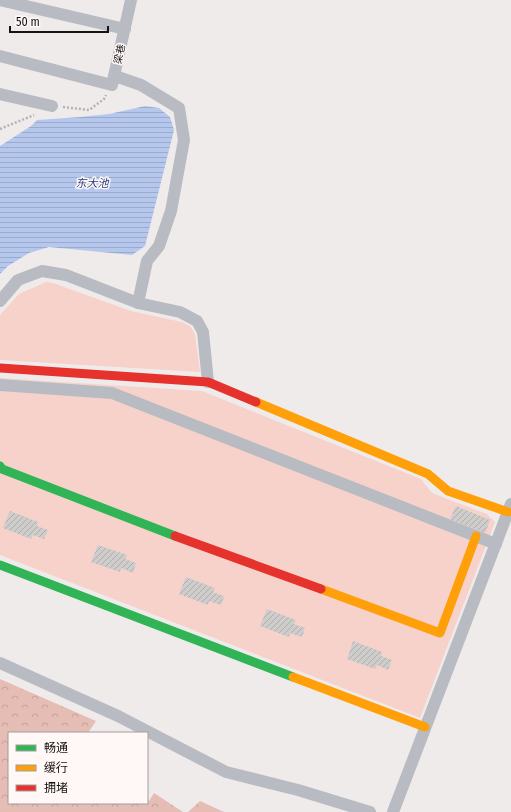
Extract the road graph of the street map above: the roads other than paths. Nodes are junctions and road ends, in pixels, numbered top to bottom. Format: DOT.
graph roads {
  1 [pos="0,0"];
  2 [pos="131,0"];
  3 [pos="125,29"];
  4 [pos="0,56"];
  5 [pos="113,80"];
  6 [pos="0,94"];
  7 [pos="52,106"];
  8 [pos="0,301"];
  9 [pos="138,303"];
  10 [pos="0,368"];
  11 [pos="208,382"];
  12 [pos="0,385"];
  13 [pos="0,466"];
  14 [pos="509,508"];
  15 [pos="476,536"];
  16 [pos="496,544"];
  17 [pos="0,565"];
  18 [pos="0,663"];
  19 [pos="425,727"];
  20 [pos="370,812"];
  21 [pos="393,812"];
  1 -- 3 [label="street"];
  2 -- 3 [label="street, 梁巷"];
  3 -- 5 [label="street, 梁巷"];
  4 -- 5 [label="street"];
  5 -- 9 [label="street"];
  6 -- 7 [label="street"];
  8 -- 9 [label="street"];
  9 -- 11 [label="street"];
  10 -- 11 [label="street"];
  11 -- 14 [label="street"];
  12 -- 15 [label="street"];
  13 -- 15 [label="street"];
  14 -- 16 [label="street"];
  15 -- 16 [label="street"];
  16 -- 19 [label="street"];
  17 -- 19 [label="street"];
  18 -- 20 [label="street"];
  19 -- 21 [label="street"];
}
